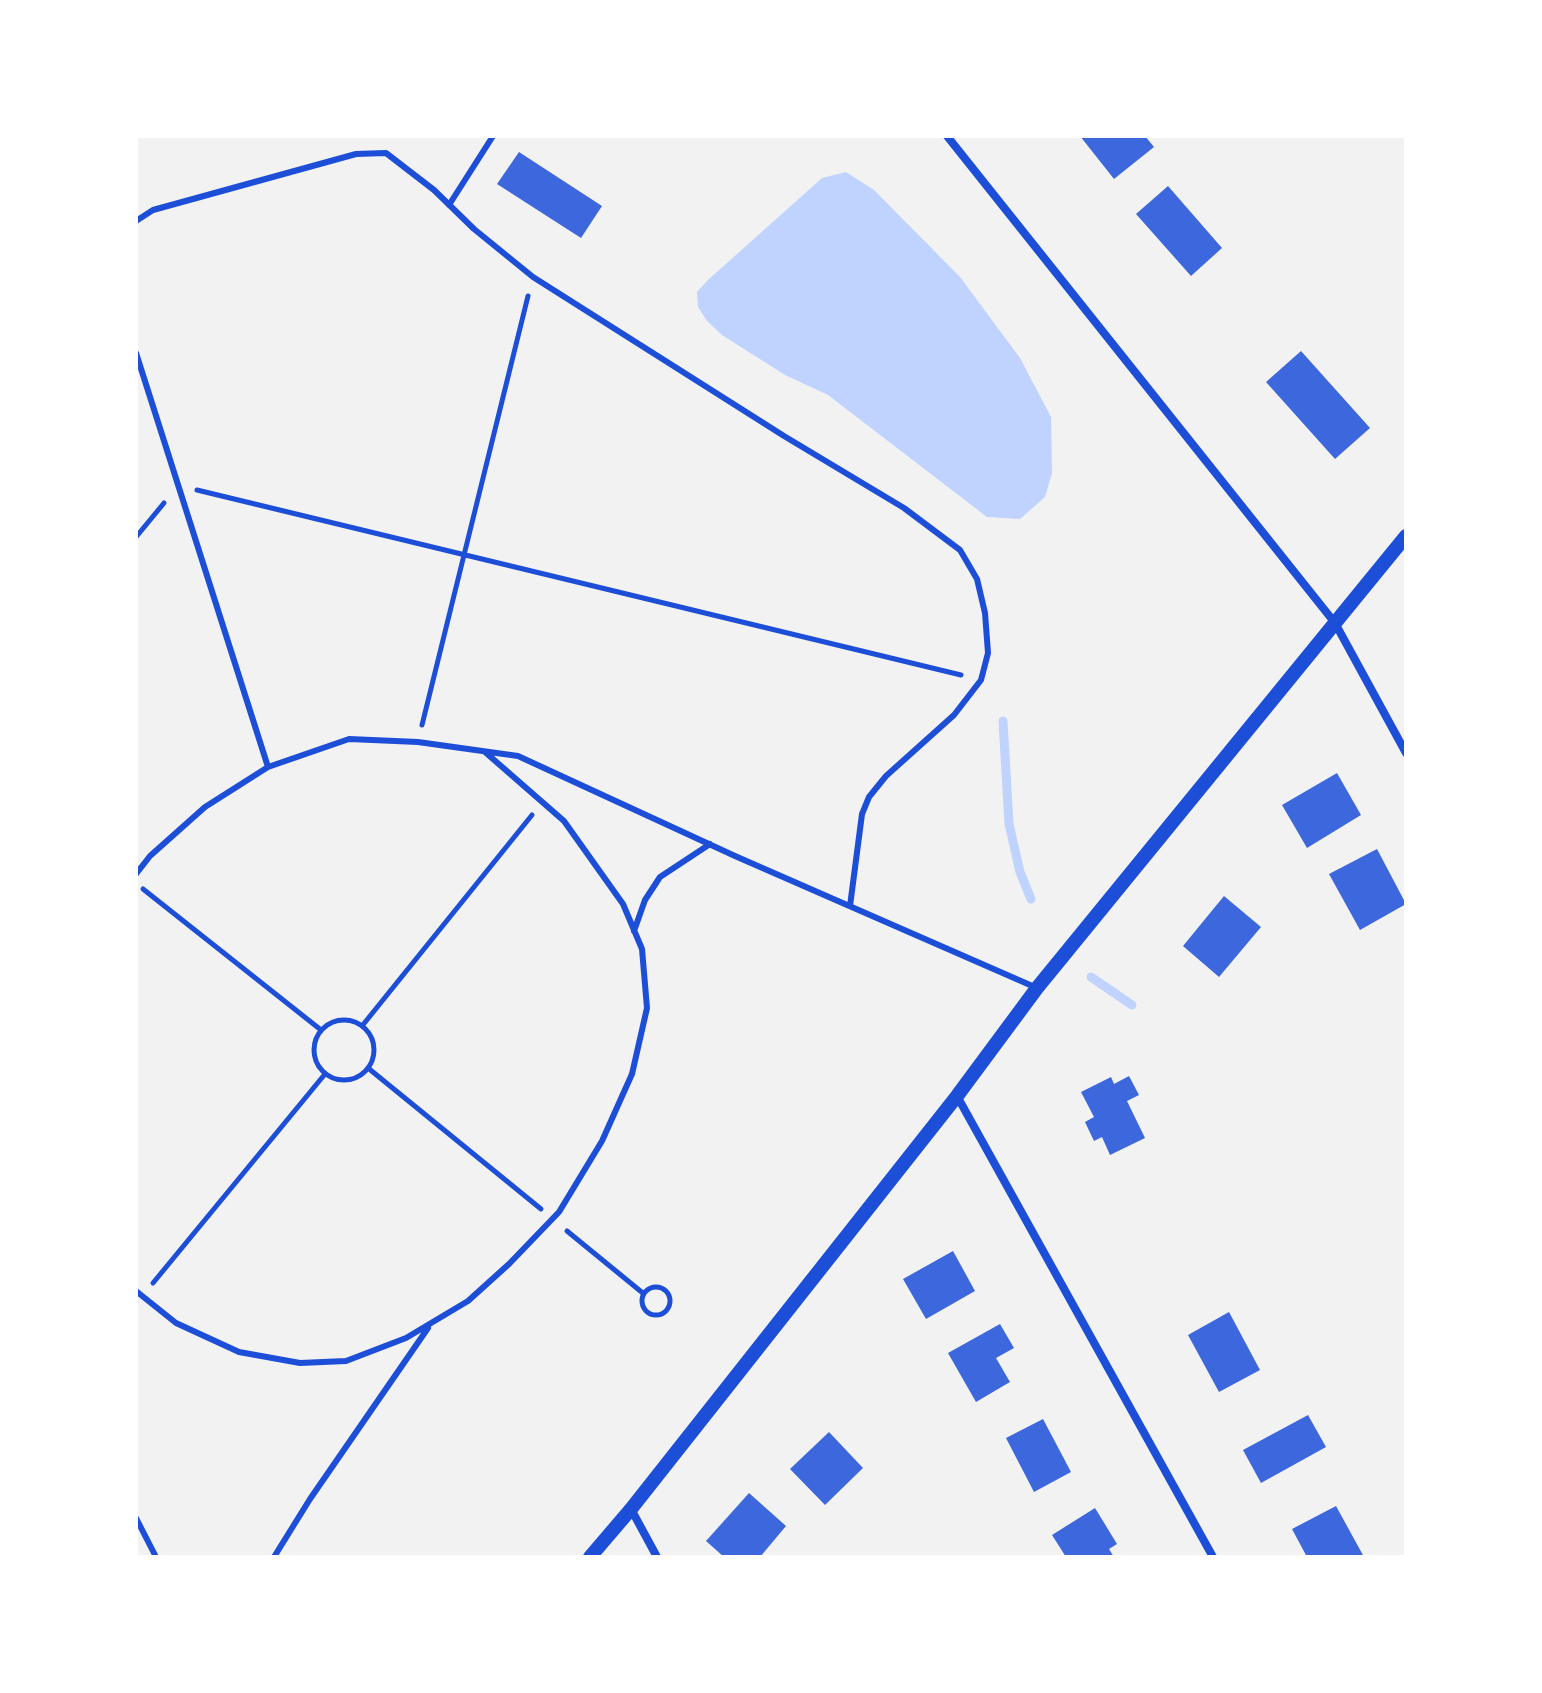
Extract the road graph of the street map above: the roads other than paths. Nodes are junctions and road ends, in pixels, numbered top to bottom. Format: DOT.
graph roads {
  1 [pos="493,136"];
  2 [pos="947,136"];
  3 [pos="449,205"];
  4 [pos="136,221"];
  5 [pos="136,353"];
  6 [pos="1406,536"];
  7 [pos="1335,623"];
  8 [pos="485,752"];
  9 [pos="1406,753"];
  10 [pos="268,767"];
  11 [pos="710,844"];
  12 [pos="136,874"];
  13 [pos="850,906"];
  14 [pos="634,931"];
  15 [pos="1037,988"];
  16 [pos="957,1096"];
  17 [pos="139,1294"];
  18 [pos="431,1324"];
  19 [pos="631,1509"];
  20 [pos="136,1518"];
  21 [pos="156,1557"];
  22 [pos="274,1557"];
  23 [pos="590,1557"];
  24 [pos="657,1557"];
  25 [pos="1213,1557"];
  1 -- 3 [label="lane"];
  2 -- 7 [label="street"];
  3 -- 4 [label="lane"];
  3 -- 13 [label="lane"];
  5 -- 10 [label="lane"];
  6 -- 7 [label="street"];
  7 -- 9 [label="street"];
  7 -- 15 [label="street"];
  8 -- 10 [label="lane"];
  8 -- 11 [label="lane"];
  8 -- 14 [label="lane"];
  10 -- 12 [label="lane"];
  11 -- 13 [label="lane"];
  11 -- 14 [label="lane"];
  13 -- 15 [label="lane"];
  14 -- 18 [label="lane"];
  15 -- 16 [label="street"];
  16 -- 19 [label="street"];
  16 -- 25 [label="street"];
  17 -- 18 [label="lane"];
  18 -- 22 [label="lane"];
  19 -- 23 [label="street"];
  19 -- 24 [label="street"];
  20 -- 21 [label="lane"];
}
